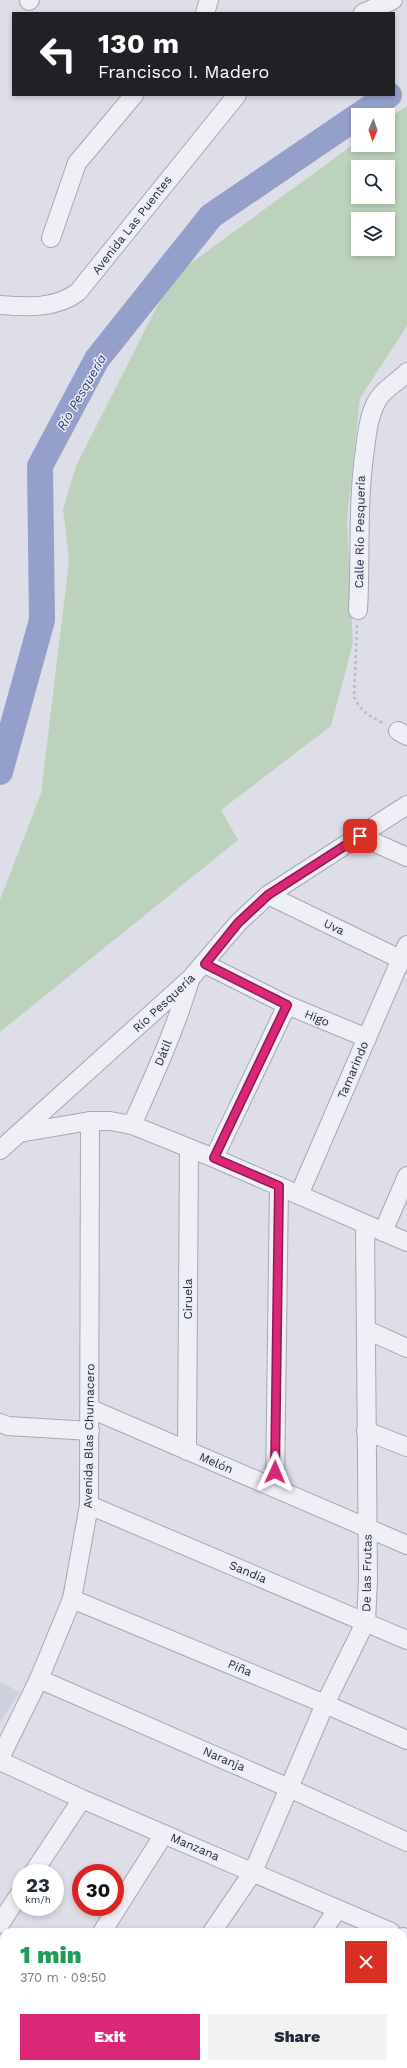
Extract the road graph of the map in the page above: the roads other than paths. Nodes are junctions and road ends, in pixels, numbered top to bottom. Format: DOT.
graph roads {
  1 [pos="209,0"];
  2 [pos="393,0"];
  3 [pos="205,12"];
  4 [pos="365,12"];
  5 [pos="133,96"];
  6 [pos="236,96"];
  7 [pos="51,238"];
  8 [pos="0,305"];
  9 [pos="407,372"];
  10 [pos="358,610"];
  11 [pos="407,805"];
  12 [pos="360,836"];
  13 [pos="407,857"];
  14 [pos="268,895"];
  15 [pos="404,952"];
  16 [pos="205,964"];
  17 [pos="190,979"];
  18 [pos="287,1005"];
  19 [pos="367,1038"];
  20 [pos="90,1121"];
  21 [pos="132,1125"];
  22 [pos="18,1133"];
  23 [pos="189,1148"];
  24 [pos="0,1150"];
  25 [pos="214,1158"];
  26 [pos="407,1176"];
  27 [pos="279,1186"];
  28 [pos="299,1195"];
  29 [pos="366,1224"];
  30 [pos="383,1232"];
  31 [pos="407,1242"];
  32 [pos="367,1330"];
  33 [pos="407,1348"];
  34 [pos="91,1409"];
  35 [pos="0,1423"];
  36 [pos="90,1431"];
  37 [pos="366,1431"];
  38 [pos="407,1447"];
  39 [pos="187,1450"];
  40 [pos="274,1487"];
  41 [pos="89,1505"];
  42 [pos="367,1527"];
  43 [pos="407,1545"];
  44 [pos="72,1599"];
  45 [pos="366,1621"];
  46 [pos="407,1640"];
  47 [pos="39,1679"];
  48 [pos="325,1704"];
  49 [pos="407,1740"];
  50 [pos="0,1759"];
  51 [pos="290,1788"];
  52 [pos="82,1799"];
  53 [pos="164,1834"];
  54 [pos="407,1842"];
  55 [pos="39,1864"];
  56 [pos="253,1872"];
  57 [pos="12,1906"];
  58 [pos="337,1910"];
  59 [pos="0,1924"];
  60 [pos="105,1928"];
  61 [pos="215,1928"];
  62 [pos="325,1928"];
  63 [pos="381,1928"];
  1 -- 3 [label="street"];
  2 -- 4 [label="street"];
  5 -- 7 [label="street"];
  6 -- 8 [label="street, Avenida Las Puentes"];
  9 -- 10 [label="street, Calle Río Pesquería"];
  11 -- 12 [label="street, Río Pesquería"];
  12 -- 13 [label="street"];
  12 -- 14 [label="street, Río Pesquería"];
  14 -- 15 [label="street, Uva"];
  14 -- 16 [label="street, Río Pesquería"];
  15 -- 19 [label="street, Tamarindo"];
  16 -- 17 [label="street, Río Pesquería"];
  16 -- 18 [label="street, Higo"];
  17 -- 21 [label="street, Dátil"];
  17 -- 22 [label="street, Río Pesquería"];
  18 -- 19 [label="street, Higo"];
  18 -- 25 [label="street"];
  19 -- 28 [label="street, Tamarindo"];
  20 -- 21 [label="street"];
  20 -- 22 [label="street"];
  20 -- 34 [label="street, Avenida Blas Chumacero"];
  21 -- 23 [label="street"];
  22 -- 24 [label="street, Río Pesquería"];
  23 -- 25 [label="street"];
  23 -- 39 [label="street, Ciruela"];
  25 -- 27 [label="street"];
  26 -- 30 [label="street"];
  27 -- 28 [label="street"];
  27 -- 40 [label="street"];
  28 -- 29 [label="street"];
  29 -- 30 [label="street"];
  29 -- 32 [label="street, De las Frutas"];
  30 -- 31 [label="street"];
  32 -- 33 [label="street"];
  32 -- 37 [label="street, De las Frutas"];
  34 -- 36 [label="street, Avenida Blas Chumacero"];
  34 -- 39 [label="street, Melón"];
  35 -- 36 [label="street"];
  36 -- 41 [label="street, Avenida Blas Chumacero"];
  37 -- 38 [label="street"];
  37 -- 42 [label="street, De las Frutas"];
  39 -- 40 [label="street, Melón"];
  40 -- 42 [label="street, Melón"];
  41 -- 44 [label="street, Avenida Blas Chumacero"];
  41 -- 45 [label="street, Sandía"];
  42 -- 43 [label="street, Melón"];
  42 -- 45 [label="street, De las Frutas"];
  44 -- 47 [label="street, Avenida Blas Chumacero"];
  44 -- 48 [label="street, Piña"];
  45 -- 46 [label="street, Sandía"];
  45 -- 48 [label="street, De las Frutas"];
  47 -- 50 [label="street, Avenida Blas Chumacero"];
  47 -- 51 [label="street, Naranja"];
  48 -- 49 [label="street, Piña"];
  48 -- 51 [label="street, De las Frutas"];
  50 -- 52 [label="street, Manzana"];
  51 -- 54 [label="street, Naranja"];
  51 -- 56 [label="street, De las Frutas"];
  52 -- 53 [label="street, Manzana"];
  52 -- 55 [label="street"];
  53 -- 56 [label="street, Manzana"];
  53 -- 60 [label="street"];
  56 -- 58 [label="street, Manzana"];
  56 -- 61 [label="street, De las Frutas"];
  57 -- 59 [label="street"];
  58 -- 62 [label="street"];
  58 -- 63 [label="street, Manzana"];
}
